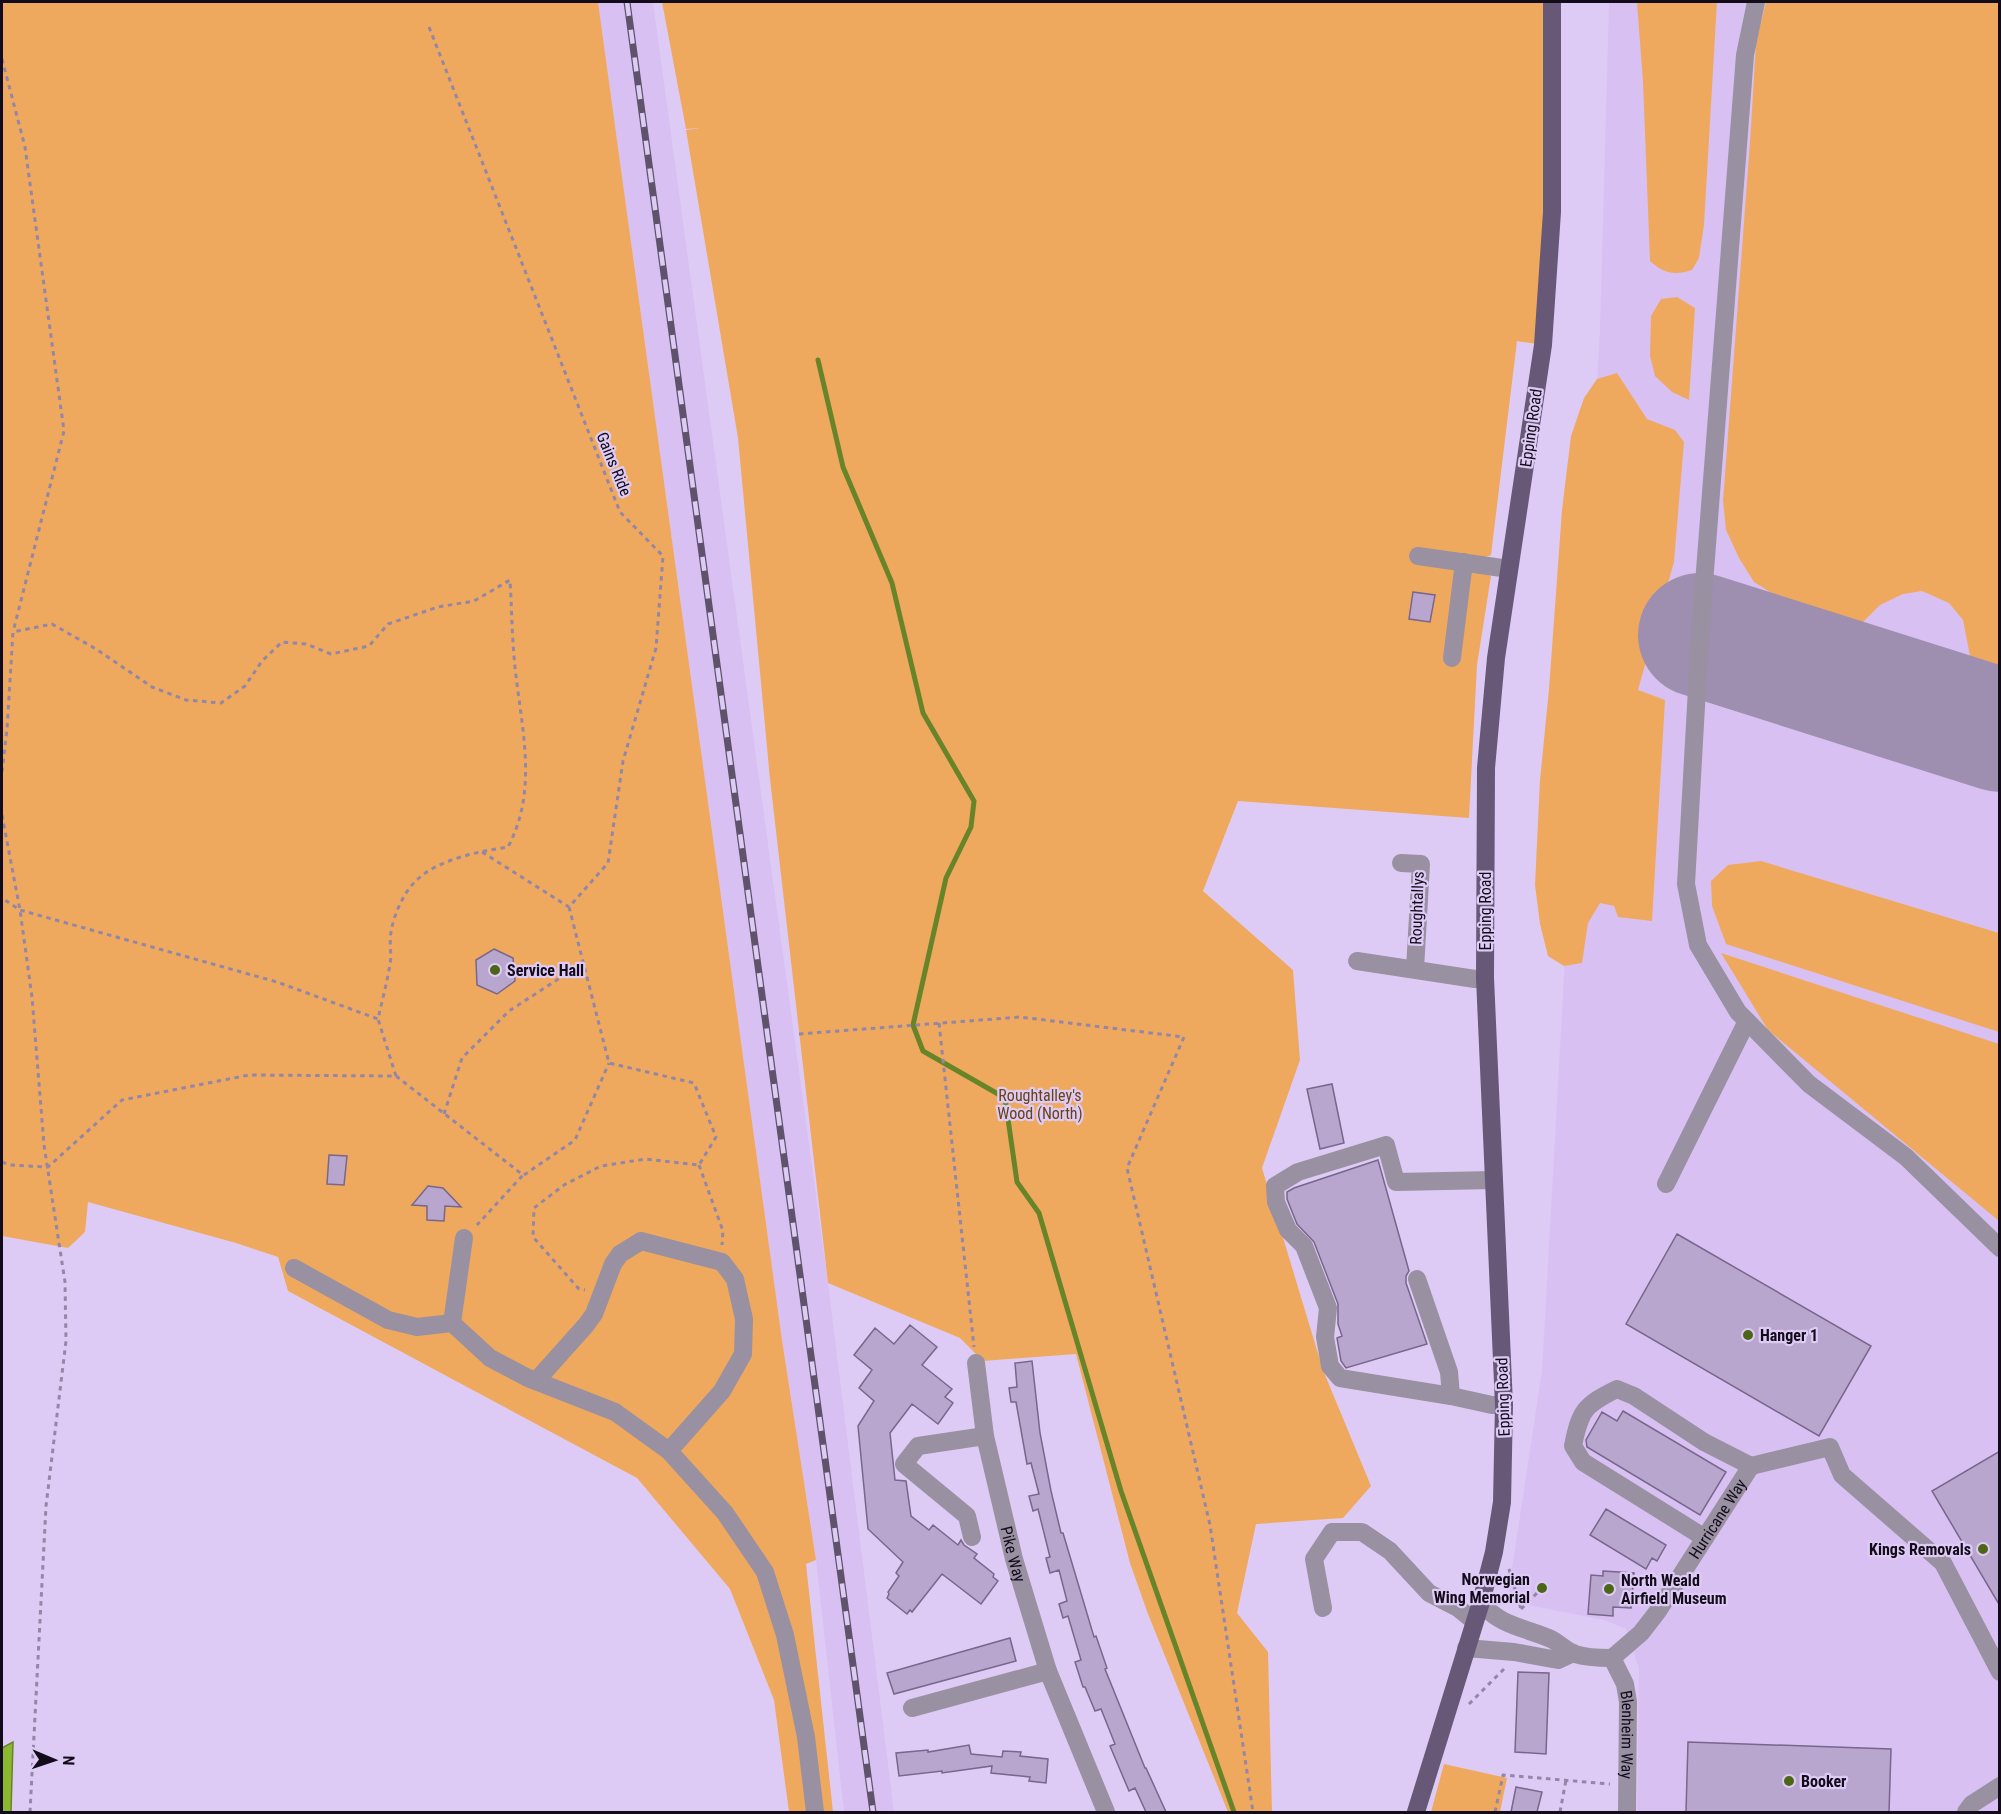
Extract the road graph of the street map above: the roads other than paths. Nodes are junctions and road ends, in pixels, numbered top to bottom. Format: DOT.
graph roads {
  1 [pos="1552,2"];
  2 [pos="1756,2"];
  3 [pos="1418,556"];
  4 [pos="1464,562"];
  5 [pos="1509,569"];
  6 [pos="1452,658"];
  7 [pos="1401,863"];
  8 [pos="1357,961"];
  9 [pos="1415,969"];
  10 [pos="1485,978"];
  11 [pos="1747,1021"];
  12 [pos="1494,1180"];
  13 [pos="1666,1184"];
  14 [pos="464,1238"];
  15 [pos="2000,1248"];
  16 [pos="294,1268"];
  17 [pos="1416,1279"];
  18 [pos="452,1323"];
  19 [pos="976,1363"];
  20 [pos="536,1381"];
  21 [pos="1451,1396"];
  22 [pos="1504,1405"];
  23 [pos="985,1436"];
  24 [pos="669,1450"];
  25 [pos="1752,1466"];
  26 [pos="972,1537"];
  27 [pos="1705,1538"];
  28 [pos="1481,1602"];
  29 [pos="1323,1608"];
  30 [pos="1474,1620"];
  31 [pos="1466,1648"];
  32 [pos="1573,1653"];
  33 [pos="1612,1658"];
  34 [pos="1048,1671"];
  35 [pos="2000,1672"];
  36 [pos="912,1708"];
  37 [pos="2000,1786"];
  38 [pos="815,1812"];
  39 [pos="1106,1812"];
  40 [pos="1416,1812"];
  41 [pos="1627,1812"];
  42 [pos="1966,1812"];
  1 -- 5 [label="main road, Epping Road"];
  2 -- 11 [label="street"];
  3 -- 4 [label="street"];
  4 -- 5 [label="street"];
  4 -- 6 [label="street"];
  5 -- 10 [label="main road, Epping Road"];
  7 -- 9 [label="street, Roughtallys"];
  8 -- 9 [label="street, Roughtallys"];
  9 -- 10 [label="street, Roughtallys"];
  10 -- 12 [label="main road, Epping Road"];
  11 -- 13 [label="street"];
  11 -- 15 [label="street"];
  12 -- 21 [label="street"];
  12 -- 22 [label="main road, Epping Road"];
  14 -- 18 [label="street"];
  16 -- 18 [label="street"];
  17 -- 21 [label="street"];
  18 -- 20 [label="street"];
  19 -- 23 [label="street, Pike Way"];
  20 -- 24 [label="street"];
  20 -- 24 [label="street"];
  21 -- 22 [label="street"];
  22 -- 28 [label="main road, Epping Road"];
  23 -- 26 [label="street"];
  23 -- 34 [label="street, Pike Way"];
  24 -- 38 [label="street"];
  25 -- 27 [label="street, Hurricane Way"];
  25 -- 27 [label="street"];
  25 -- 35 [label="street, Hurricane Way"];
  27 -- 33 [label="street, Hurricane Way"];
  28 -- 30 [label="main road, Epping Road"];
  28 -- 32 [label="street"];
  29 -- 30 [label="street"];
  30 -- 31 [label="main road, Epping Road"];
  31 -- 32 [label="street"];
  31 -- 40 [label="main road, Epping Road"];
  32 -- 33 [label="street"];
  33 -- 41 [label="street, Blenheim Way"];
  34 -- 36 [label="street"];
  34 -- 39 [label="street, Pike Way"];
  37 -- 42 [label="street"];
}
